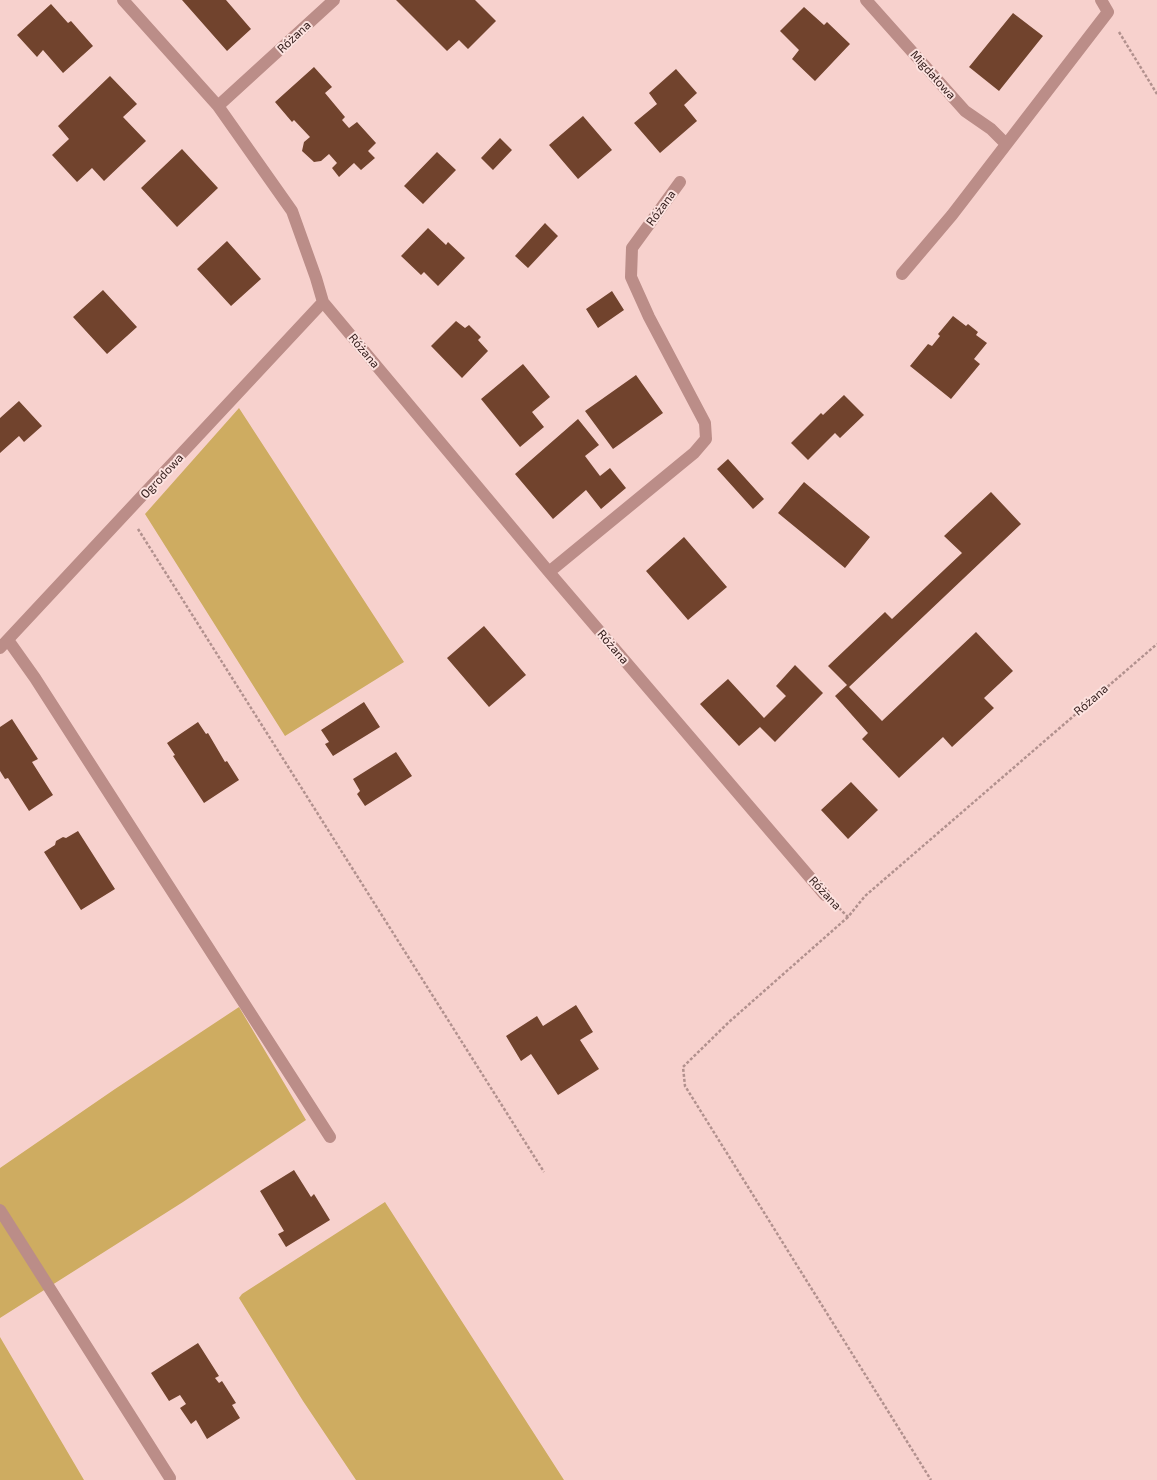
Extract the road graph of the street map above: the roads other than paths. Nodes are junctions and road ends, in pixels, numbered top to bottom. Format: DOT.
graph roads {
  1 [pos="123,0"];
  2 [pos="334,0"];
  3 [pos="866,0"];
  4 [pos="1101,0"];
  5 [pos="218,106"];
  6 [pos="1006,144"];
  7 [pos="680,182"];
  8 [pos="902,274"];
  9 [pos="323,302"];
  10 [pos="549,572"];
  11 [pos="4,644"];
  12 [pos="825,894"];
  13 [pos="330,1138"];
  14 [pos="0,1210"];
  15 [pos="170,1478"];
  1 -- 5 [label="street, Różana"];
  2 -- 5 [label="street, Różana"];
  3 -- 6 [label="street, Migdałowa"];
  4 -- 6 [label="street"];
  5 -- 9 [label="street, Różana"];
  6 -- 8 [label="street"];
  7 -- 10 [label="street, Różana"];
  9 -- 10 [label="street, Różana"];
  9 -- 11 [label="street, Ogrodowa"];
  10 -- 12 [label="street, Różana"];
  11 -- 13 [label="street"];
  14 -- 15 [label="street"];
}
